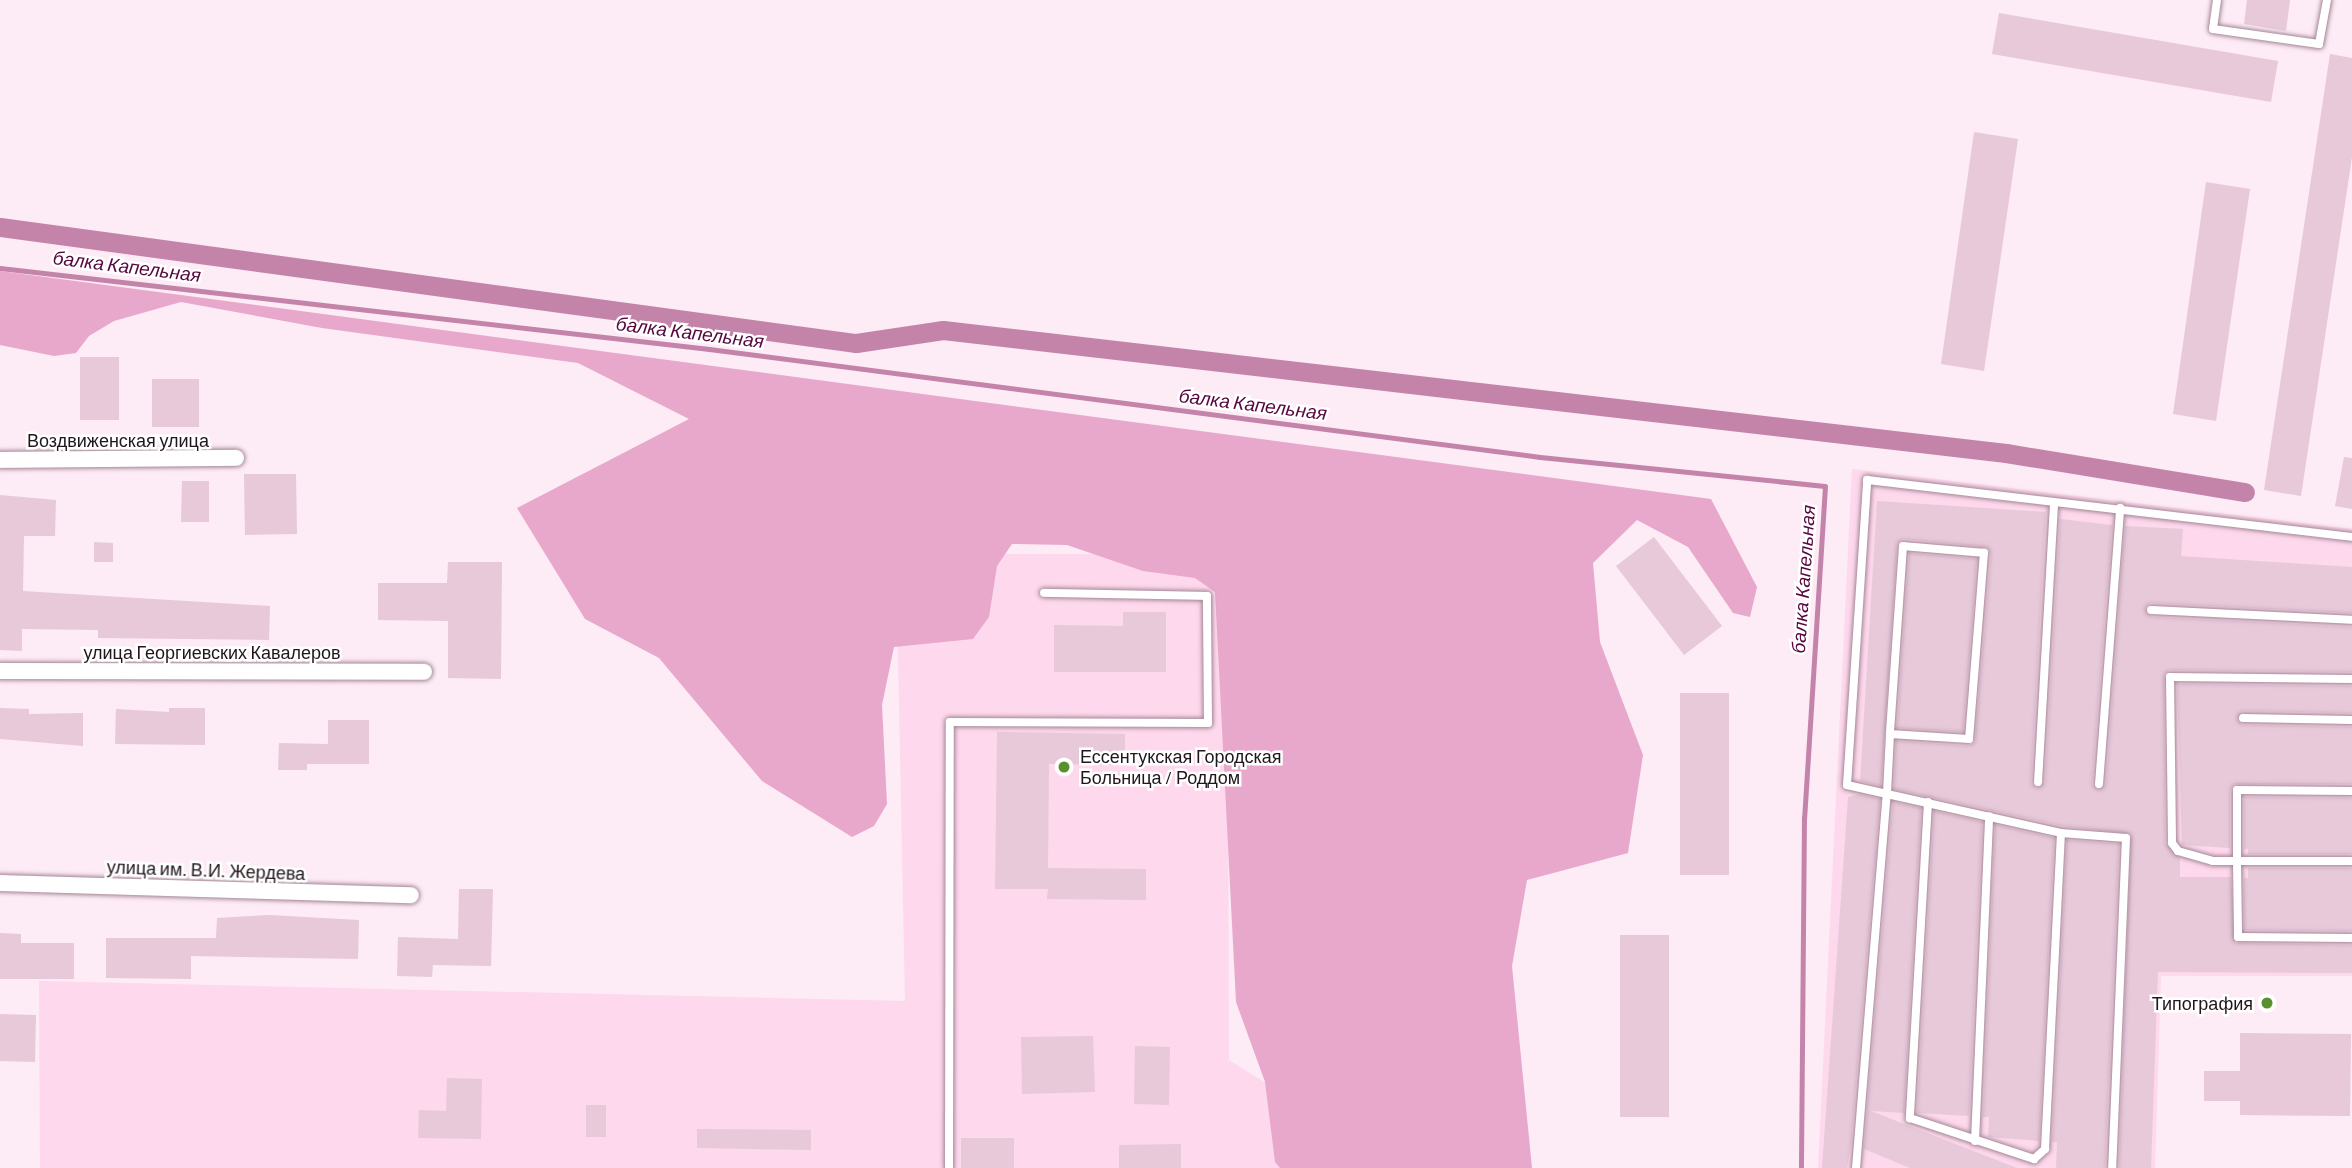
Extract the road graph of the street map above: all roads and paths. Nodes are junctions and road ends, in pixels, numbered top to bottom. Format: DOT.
graph roads {
  1 [pos="2217,0"];
  2 [pos="2327,0"];
  3 [pos="236,458"];
  4 [pos="0,460"];
  5 [pos="2054,502"];
  6 [pos="2120,508"];
  7 [pos="2352,537"];
  8 [pos="1044,593"];
  9 [pos="2151,610"];
  10 [pos="2352,620"];
  11 [pos="0,671"];
  12 [pos="424,672"];
  13 [pos="2352,679"];
  14 [pos="2243,718"];
  15 [pos="2352,720"];
  16 [pos="1890,734"];
  17 [pos="2038,782"];
  18 [pos="2099,784"];
  19 [pos="2352,791"];
  20 [pos="1887,794"];
  21 [pos="1928,802"];
  22 [pos="1989,816"];
  23 [pos="2061,832"];
  24 [pos="2237,861"];
  25 [pos="2352,861"];
  26 [pos="0,883"];
  27 [pos="411,895"];
  28 [pos="2352,938"];
  29 [pos="1975,1141"];
  30 [pos="949,1168"];
  31 [pos="1858,1168"];
  32 [pos="2112,1168"];
  1 -- 2 [label="lane"];
  3 -- 4 [label="street, Воздвиженская улица"];
  5 -- 6 [label="lane"];
  5 -- 17 [label="lane"];
  5 -- 20 [label="lane"];
  6 -- 7 [label="lane"];
  6 -- 18 [label="lane"];
  8 -- 30 [label="lane"];
  9 -- 10 [label="lane"];
  11 -- 12 [label="street, улица Георгиевских Кавалеров"];
  13 -- 24 [label="lane"];
  14 -- 15 [label="lane"];
  16 -- 16 [label="lane"];
  16 -- 20 [label="lane"];
  19 -- 24 [label="lane"];
  20 -- 21 [label="lane"];
  20 -- 31 [label="lane"];
  21 -- 22 [label="lane"];
  21 -- 29 [label="lane"];
  22 -- 23 [label="lane"];
  22 -- 29 [label="lane"];
  23 -- 29 [label="lane"];
  23 -- 32 [label="lane"];
  24 -- 25 [label="lane"];
  24 -- 28 [label="lane"];
  26 -- 27 [label="street, улица им. В.И. Жердева"];
}
